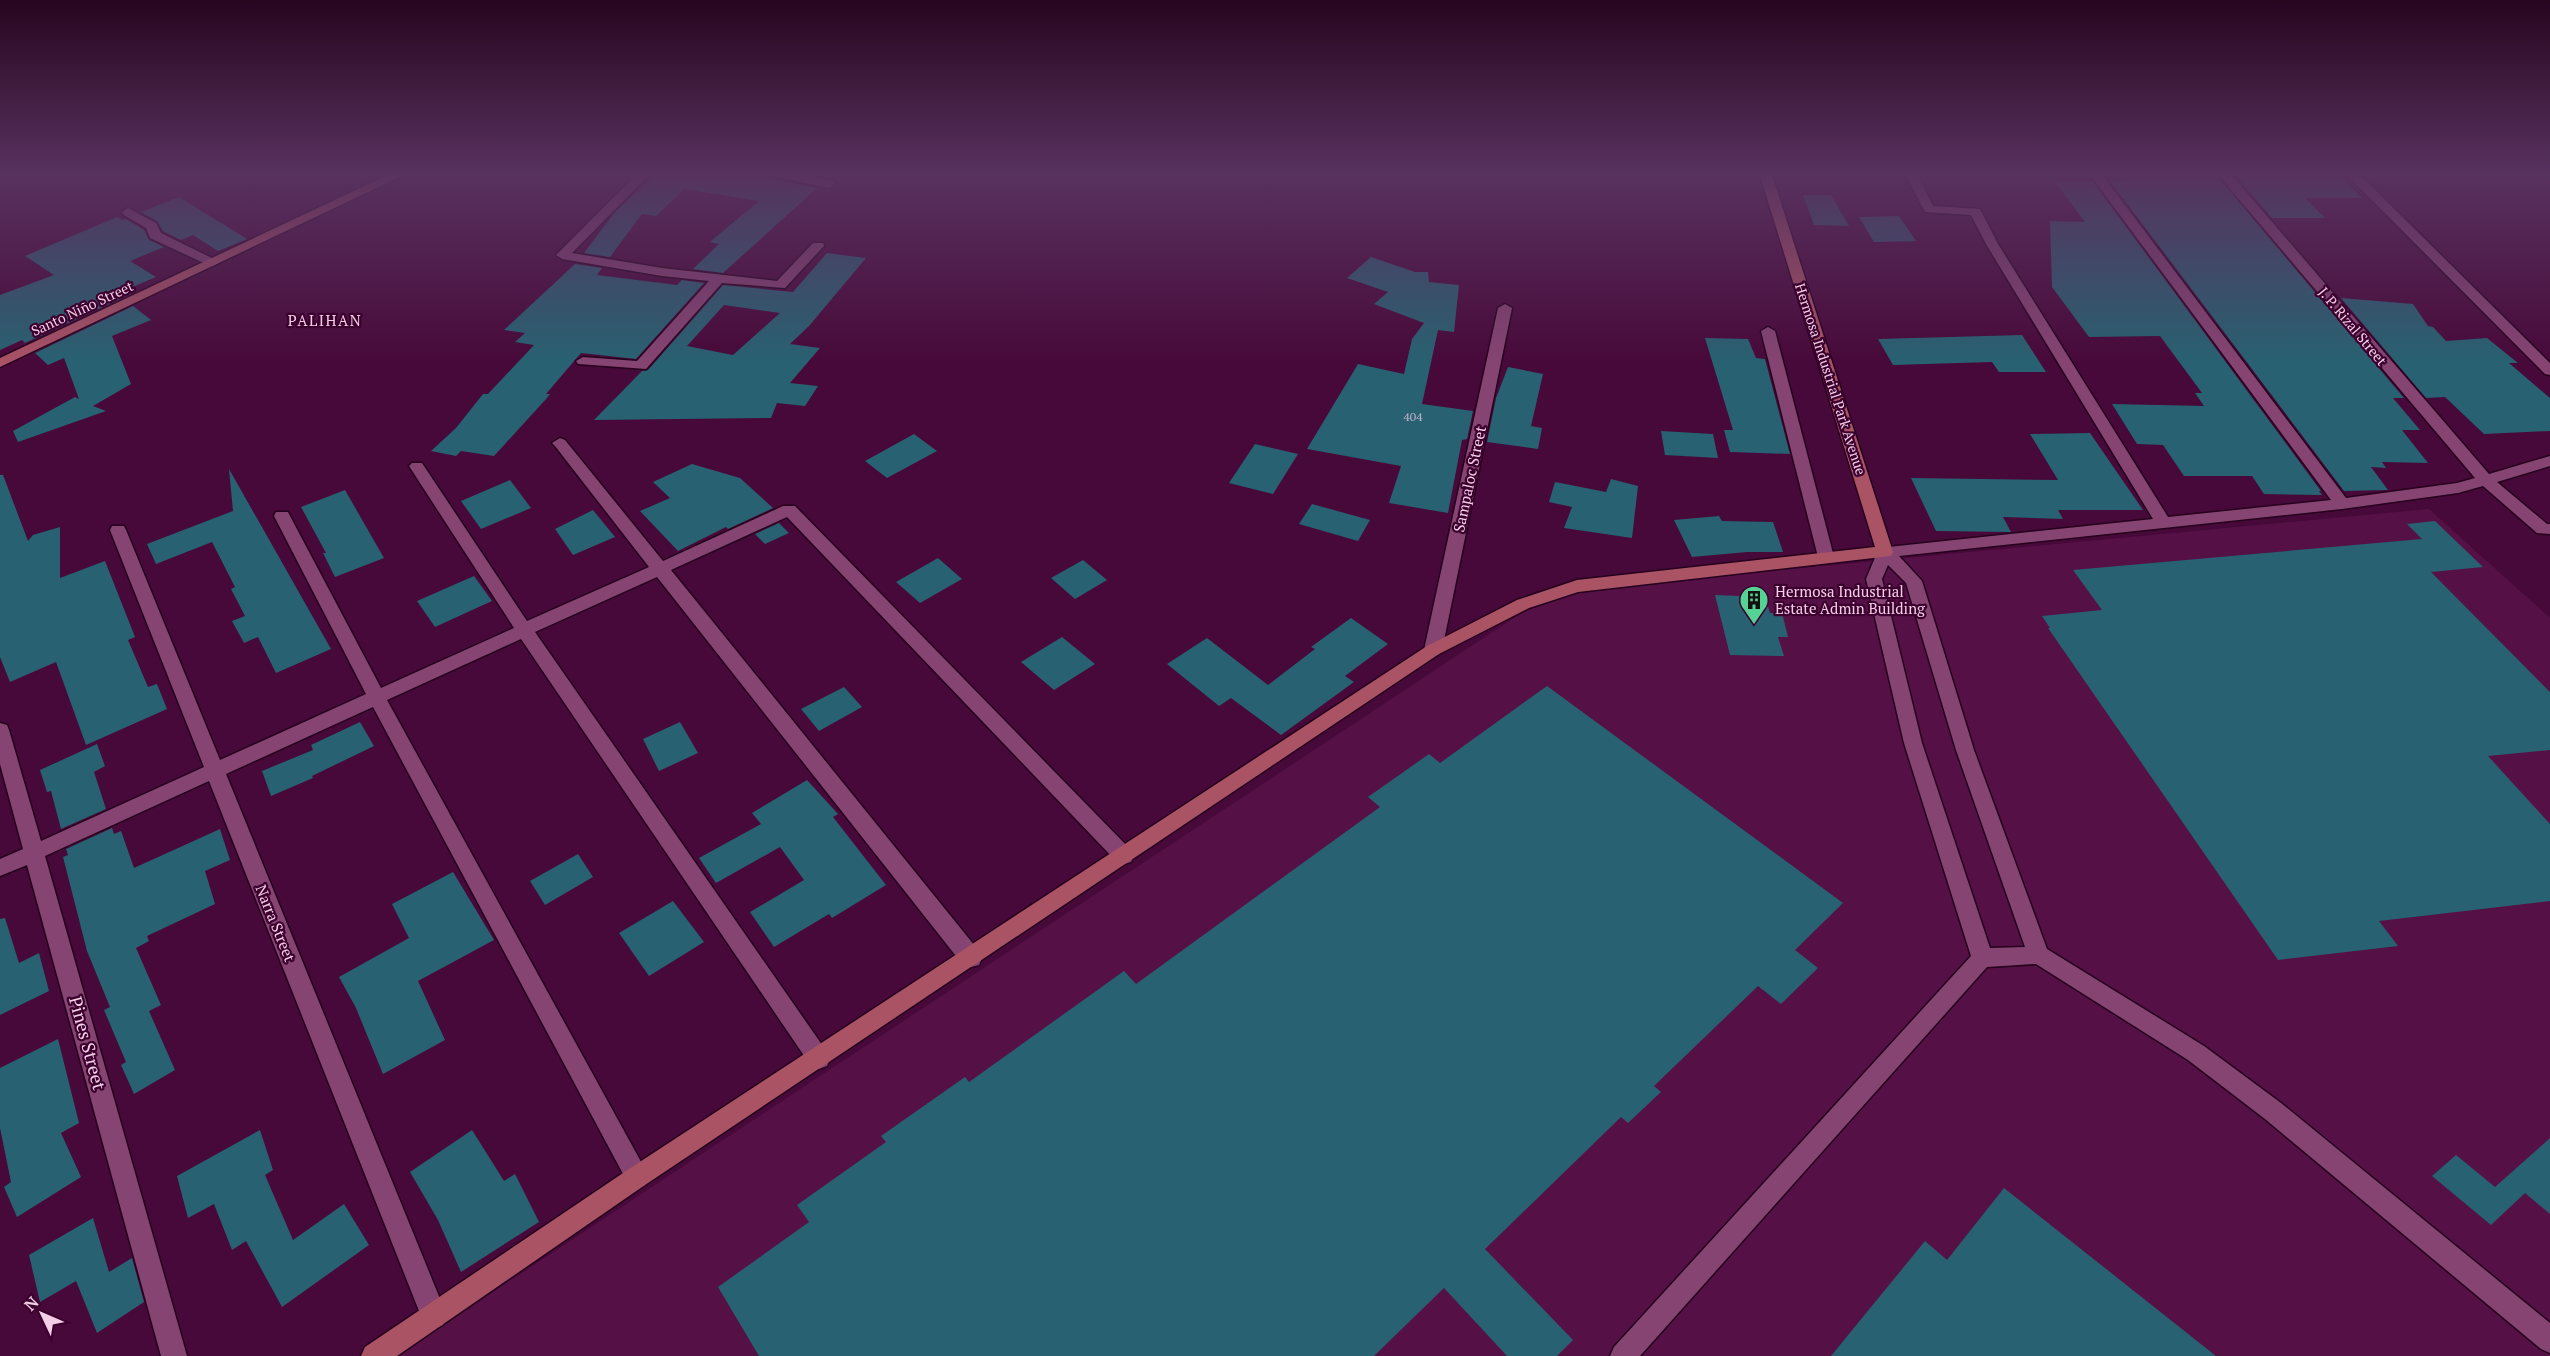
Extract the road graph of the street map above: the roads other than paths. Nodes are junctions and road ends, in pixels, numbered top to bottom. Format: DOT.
graph roads {
  1 [pos="155,235"];
  2 [pos="270,235"];
  3 [pos="582,235"];
  4 [pos="1785,235"];
  5 [pos="1988,235"];
  6 [pos="2141,235"];
  7 [pos="2276,235"];
  8 [pos="2414,235"];
  9 [pos="818,246"];
  10 [pos="213,262"];
  11 [pos="719,278"];
  12 [pos="1504,308"];
  13 [pos="1768,331"];
  14 [pos="583,361"];
  15 [pos="0,363"];
  16 [pos="2550,370"];
  17 [pos="560,443"];
  18 [pos="2550,461"];
  19 [pos="417,466"];
  20 [pos="2486,480"];
  21 [pos="2342,504"];
  22 [pos="282,516"];
  23 [pos="2164,523"];
  24 [pos="2550,529"];
  25 [pos="118,530"];
  26 [pos="1885,552"];
  27 [pos="1827,557"];
  28 [pos="661,568"];
  29 [pos="524,630"];
  30 [pos="1433,650"];
  31 [pos="376,696"];
  32 [pos="0,730"];
  33 [pos="214,772"];
  34 [pos="35,852"];
  35 [pos="1124,856"];
  36 [pos="0,868"];
  37 [pos="2039,955"];
  38 [pos="971,958"];
  39 [pos="1982,958"];
  40 [pos="819,1059"];
  41 [pos="637,1177"];
  42 [pos="434,1316"];
  43 [pos="2550,1340"];
  44 [pos="174,1356"];
  45 [pos="374,1356"];
  46 [pos="1623,1356"];
  1 -- 10 [label="street"];
  2 -- 10 [label="street, Santo Niño Street"];
  3 -- 11 [label="street"];
  4 -- 26 [label="street, Hermosa Industrial Park Avenue"];
  5 -- 23 [label="street"];
  6 -- 21 [label="street"];
  7 -- 20 [label="street, J. P. Rizal Street"];
  8 -- 16 [label="street"];
  9 -- 11 [label="street"];
  10 -- 15 [label="street, Santo Niño Street"];
  11 -- 14 [label="street"];
  12 -- 30 [label="street, Sampaloc Street"];
  13 -- 27 [label="street"];
  17 -- 28 [label="street"];
  18 -- 20 [label="street"];
  19 -- 29 [label="street"];
  20 -- 21 [label="street"];
  20 -- 24 [label="street, J. P. Rizal Street"];
  21 -- 23 [label="street"];
  22 -- 31 [label="street"];
  23 -- 26 [label="street"];
  25 -- 33 [label="street, Narra Street"];
  26 -- 27 [label="street"];
  26 -- 37 [label="street"];
  26 -- 39 [label="street"];
  27 -- 30 [label="street"];
  28 -- 29 [label="street"];
  28 -- 35 [label="street"];
  28 -- 38 [label="street"];
  29 -- 31 [label="street"];
  29 -- 40 [label="street"];
  30 -- 35 [label="street"];
  31 -- 33 [label="street"];
  31 -- 41 [label="street"];
  32 -- 34 [label="street, Pines Street"];
  33 -- 34 [label="street"];
  33 -- 42 [label="street, Narra Street"];
  34 -- 36 [label="street"];
  34 -- 44 [label="street, Pines Street"];
  35 -- 38 [label="street"];
  37 -- 39 [label="street"];
  37 -- 43 [label="street"];
  38 -- 40 [label="street"];
  39 -- 46 [label="street"];
  40 -- 41 [label="street"];
  41 -- 42 [label="street"];
  42 -- 45 [label="street"];
}
